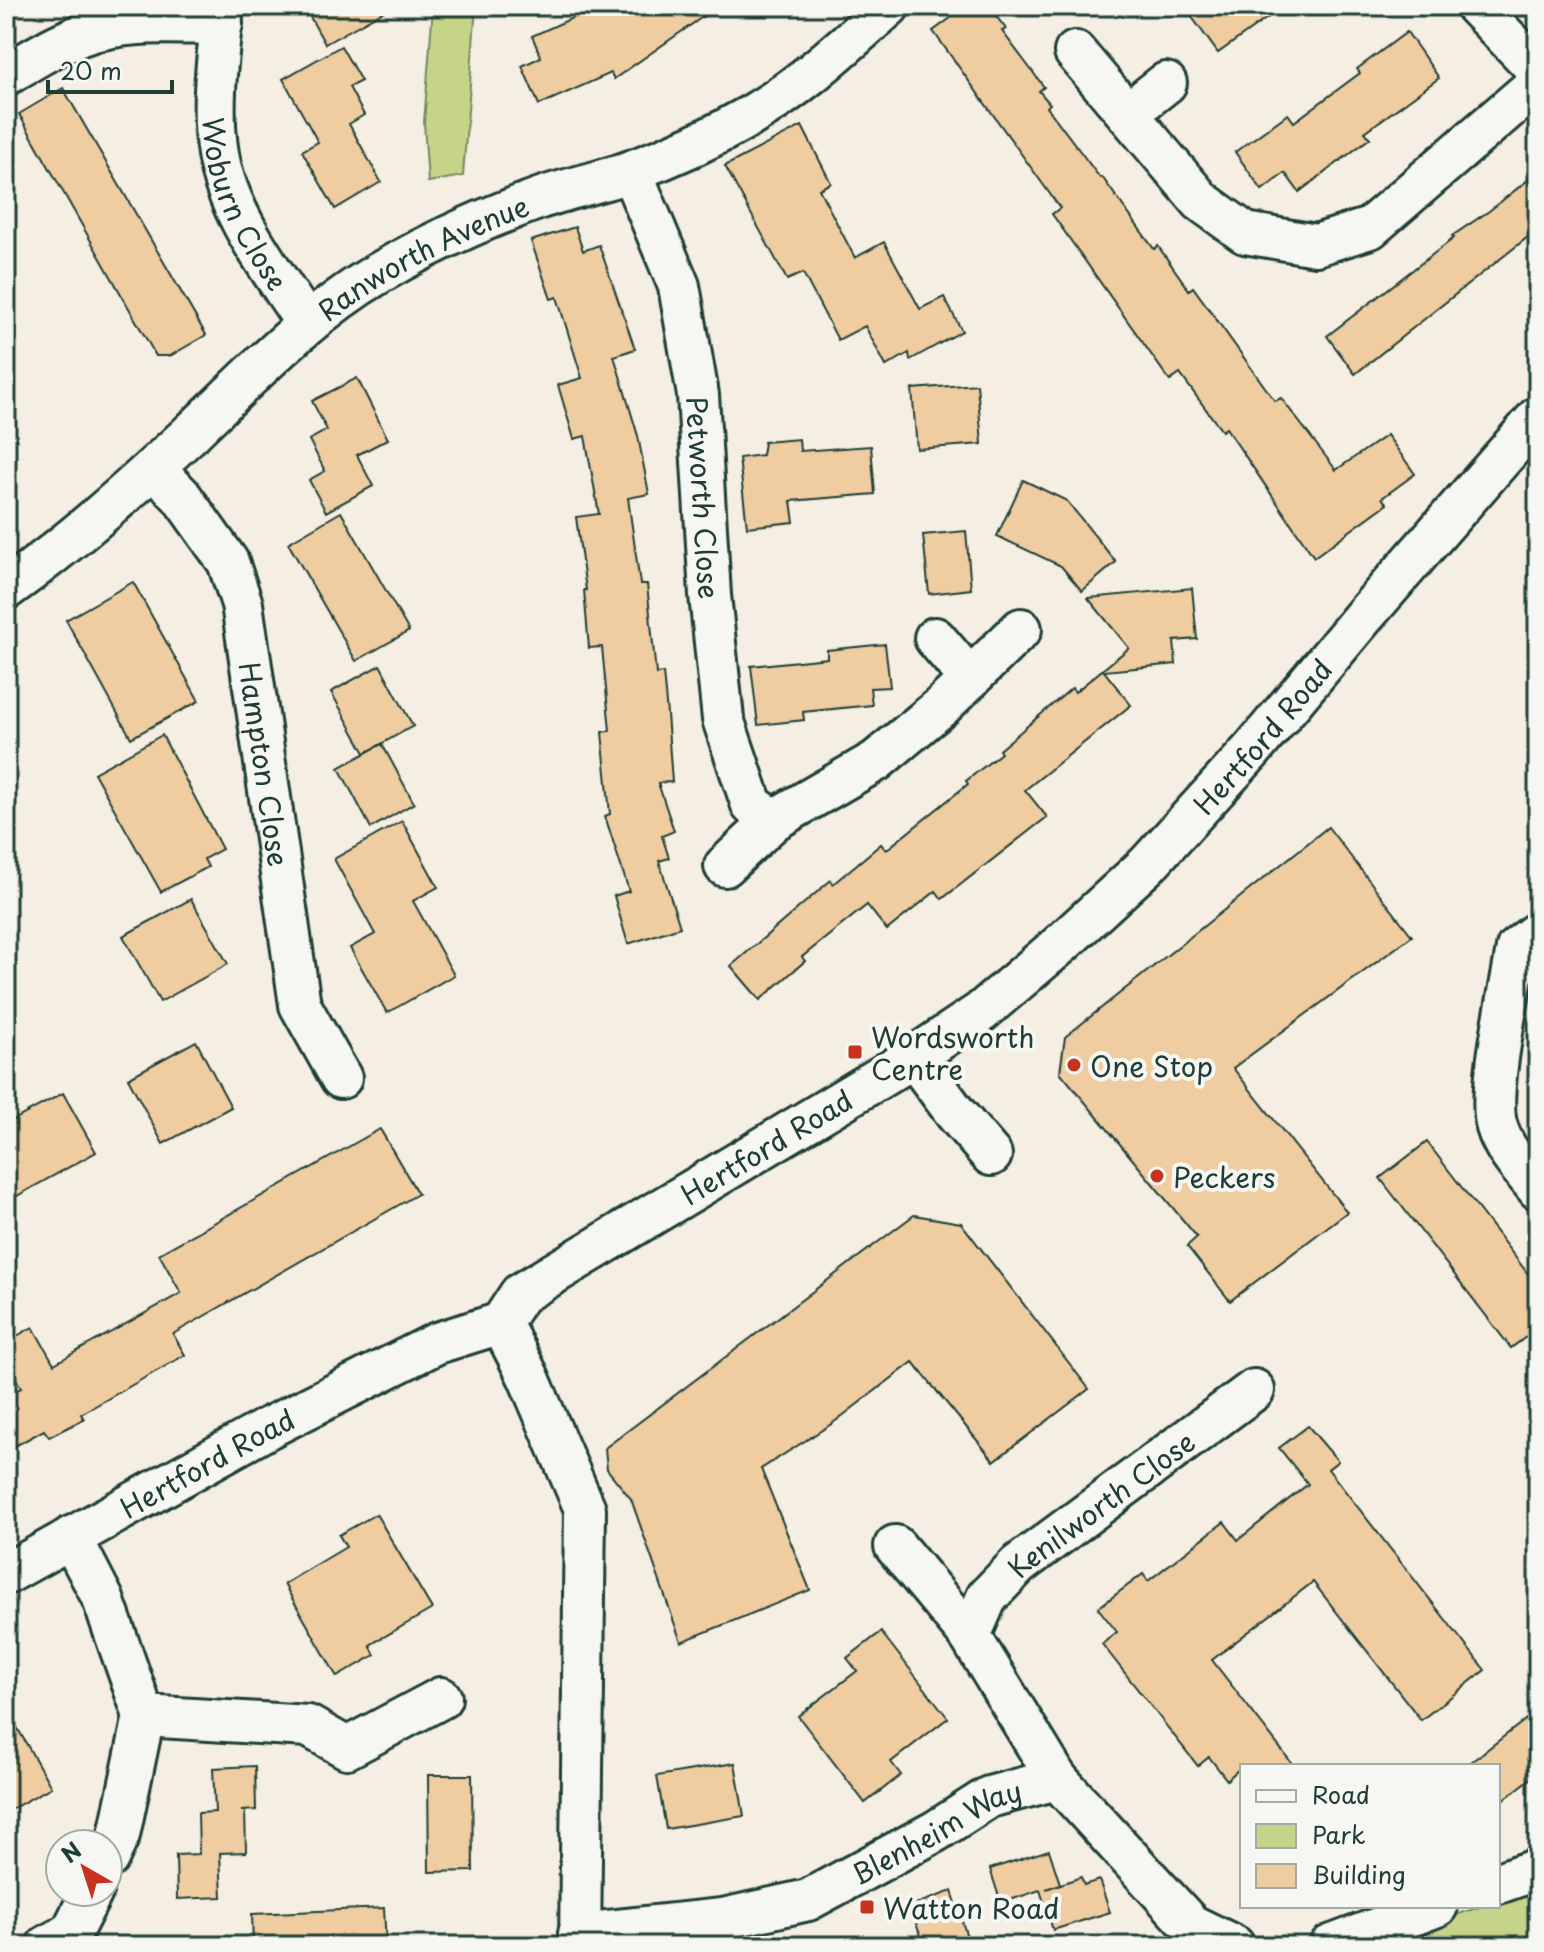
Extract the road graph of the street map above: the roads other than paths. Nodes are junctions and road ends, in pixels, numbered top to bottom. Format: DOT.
graph roads {
  1 [pos="889,6"];
  2 [pos="1476,6"];
  3 [pos="222,15"];
  4 [pos="1075,52"];
  5 [pos="1538,70"];
  6 [pos="6,75"];
  7 [pos="1166,83"];
  8 [pos="1538,83"];
  9 [pos="1128,113"];
  10 [pos="631,171"];
  11 [pos="306,323"];
  12 [pos="1538,417"];
  13 [pos="154,468"];
  14 [pos="6,589"];
  15 [pos="1021,629"];
  16 [pos="935,638"];
  17 [pos="970,679"];
  18 [pos="774,820"];
  19 [pos="725,866"];
  20 [pos="1538,932"];
  21 [pos="914,1057"];
  22 [pos="341,1078"];
  23 [pos="991,1155"];
  24 [pos="1538,1189"];
  25 [pos="501,1323"];
  26 [pos="1254,1390"];
  27 [pos="71,1537"];
  28 [pos="895,1546"];
  29 [pos="6,1574"];
  30 [pos="970,1636"];
  31 [pos="441,1698"];
  32 [pos="144,1716"];
  33 [pos="1057,1779"];
  34 [pos="120,1828"];
  35 [pos="1538,1869"];
  36 [pos="1500,1882"];
  37 [pos="84,1908"];
  38 [pos="1432,1908"];
  39 [pos="1181,1936"];
  40 [pos="579,1940"];
  41 [pos="67,1942"];
  42 [pos="1234,1946"];
  43 [pos="1330,1946"];
  1 -- 10 [label="street, Ranworth Avenue"];
  2 -- 5 [label="street"];
  3 -- 6 [label="street, Woburn Close"];
  3 -- 11 [label="street, Woburn Close"];
  4 -- 9 [label="street"];
  7 -- 9 [label="street"];
  8 -- 9 [label="street"];
  10 -- 11 [label="street, Ranworth Avenue"];
  10 -- 18 [label="street, Petworth Close"];
  11 -- 13 [label="street, Ranworth Avenue"];
  12 -- 21 [label="street, Hertford Road"];
  13 -- 14 [label="street, Ranworth Avenue"];
  13 -- 22 [label="street, Hampton Close"];
  15 -- 17 [label="street"];
  16 -- 17 [label="street"];
  17 -- 18 [label="street"];
  18 -- 19 [label="street"];
  20 -- 24 [label="street"];
  21 -- 23 [label="street"];
  21 -- 25 [label="street, Hertford Road"];
  25 -- 27 [label="street, Hertford Road"];
  25 -- 40 [label="street"];
  26 -- 30 [label="street, Kenilworth Close"];
  27 -- 29 [label="street, Hertford Road"];
  27 -- 32 [label="street"];
  28 -- 30 [label="street"];
  30 -- 33 [label="street"];
  31 -- 32 [label="street"];
  32 -- 34 [label="street"];
  33 -- 39 [label="street, Blenheim Way"];
  33 -- 40 [label="street, Blenheim Way"];
  35 -- 36 [label="street"];
  37 -- 41 [label="street"];
  38 -- 43 [label="street"];
  39 -- 42 [label="street, Blenheim Way"];
}
